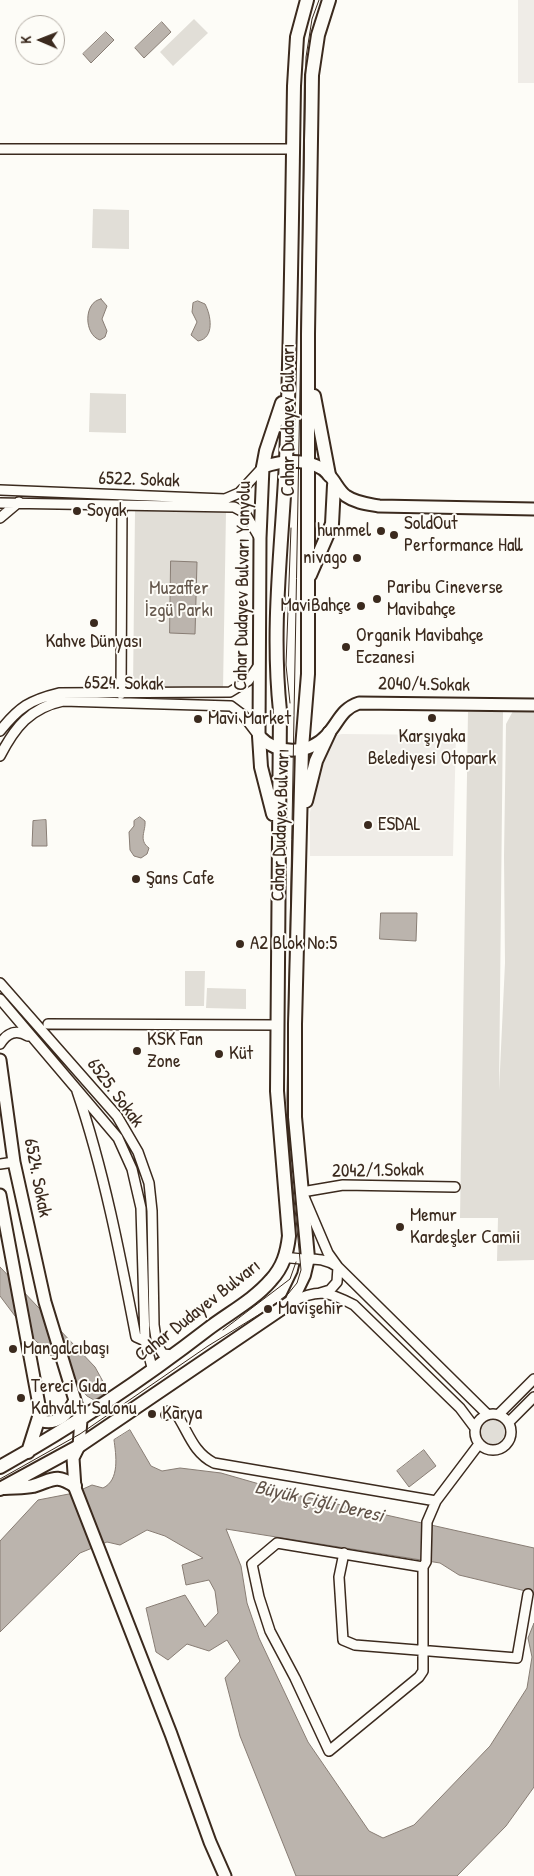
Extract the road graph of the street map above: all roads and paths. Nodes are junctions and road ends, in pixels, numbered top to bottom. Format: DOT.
graph roads {
  1 [pos="307,0"];
  2 [pos="329,0"];
  3 [pos="0,149"];
  4 [pos="293,149"];
  5 [pos="290,334"];
  6 [pos="308,334"];
  7 [pos="286,461"];
  8 [pos="308,464"];
  9 [pos="263,467"];
  10 [pos="332,480"];
  11 [pos="0,490"];
  12 [pos="20,502"];
  13 [pos="0,503"];
  14 [pos="122,505"];
  15 [pos="534,509"];
  16 [pos="0,518"];
  17 [pos="260,538"];
  18 [pos="307,580"];
  19 [pos="259,665"];
  20 [pos="121,694"];
  21 [pos="534,705"];
  22 [pos="0,731"];
  23 [pos="329,734"];
  24 [pos="259,736"];
  25 [pos="302,748"];
  26 [pos="280,750"];
  27 [pos="0,756"];
  28 [pos="299,843"];
  29 [pos="278,869"];
  30 [pos="0,983"];
  31 [pos="0,999"];
  32 [pos="48,1024"];
  33 [pos="277,1025"];
  34 [pos="36,1042"];
  35 [pos="0,1044"];
  36 [pos="0,1060"];
  37 [pos="75,1086"];
  38 [pos="14,1162"];
  39 [pos="0,1164"];
  40 [pos="455,1187"];
  41 [pos="302,1192"];
  42 [pos="0,1194"];
  43 [pos="286,1257"];
  44 [pos="308,1258"];
  45 [pos="338,1267"];
  46 [pos="320,1292"];
  47 [pos="291,1302"];
  48 [pos="145,1340"];
  49 [pos="173,1355"];
  50 [pos="153,1371"];
  51 [pos="534,1379"];
  52 [pos="534,1397"];
  53 [pos="74,1402"];
  54 [pos="40,1414"];
  55 [pos="487,1414"];
  56 [pos="498,1414"];
  57 [pos="166,1415"];
  58 [pos="81,1420"];
  59 [pos="509,1422"];
  60 [pos="475,1428"];
  61 [pos="479,1444"];
  62 [pos="78,1446"];
  63 [pos="28,1452"];
  64 [pos="0,1467"];
  65 [pos="75,1485"];
  66 [pos="1,1489"];
  67 [pos="436,1501"];
  68 [pos="344,1553"];
  69 [pos="424,1564"];
  70 [pos="528,1594"];
  71 [pos="424,1649"];
  72 [pos="225,1876"];
  1 -- 4 [label="main road, Cahar Dudayev Bulvarı"];
  2 -- 6 [label="main road, Cahar Dudayev Bulvarı"];
  3 -- 4 [label="street"];
  4 -- 5 [label="main road, Cahar Dudayev Bulvarı"];
  5 -- 7 [label="main road, Cahar Dudayev Bulvarı"];
  5 -- 9 [label="main road"];
  6 -- 8 [label="main road, Cahar Dudayev Bulvarı"];
  6 -- 10 [label="main road"];
  7 -- 8 [label="street"];
  7 -- 9 [label="street"];
  7 -- 26 [label="main road, Cahar Dudayev Bulvarı"];
  8 -- 10 [label="street"];
  8 -- 18 [label="main road, Cahar Dudayev Bulvarı"];
  9 -- 11 [label="street, 6522. Sokak"];
  9 -- 17 [label="street, Cahar Dudayev Bulvarı Yanyolu"];
  10 -- 15 [label="street"];
  10 -- 18 [label="main road"];
  12 -- 13 [label="street, 6522. Sokak"];
  12 -- 14 [label="street, 6522. Sokak"];
  12 -- 16 [label="street"];
  14 -- 17 [label="street, 6522. Sokak"];
  14 -- 20 [label="street"];
  17 -- 19 [label="street, Cahar Dudayev Bulvarı Yanyolu"];
  18 -- 25 [label="main road, Cahar Dudayev Bulvarı"];
  19 -- 20 [label="street, 6524. Sokak"];
  19 -- 24 [label="street, Cahar Dudayev Bulvarı Yanyolu"];
  20 -- 22 [label="street, 6524. Sokak"];
  21 -- 23 [label="street, 2040/4.Sokak"];
  23 -- 25 [label="street"];
  23 -- 28 [label="main road"];
  24 -- 26 [label="street"];
  24 -- 27 [label="street, 6524. Sokak"];
  24 -- 29 [label="main road"];
  25 -- 26 [label="street"];
  25 -- 28 [label="main road, Cahar Dudayev Bulvarı"];
  26 -- 29 [label="main road, Cahar Dudayev Bulvarı"];
  28 -- 41 [label="main road, Cahar Dudayev Bulvarı"];
  29 -- 33 [label="main road, Cahar Dudayev Bulvarı"];
  30 -- 49 [label="street, 6525. Sokak"];
  31 -- 34 [label="street, 6525. Sokak"];
  32 -- 33 [label="street"];
  33 -- 43 [label="main road, Cahar Dudayev Bulvarı"];
  34 -- 35 [label="street"];
  34 -- 37 [label="street, 6525. Sokak"];
  36 -- 38 [label="street, 6524. Sokak"];
  37 -- 48 [label="street"];
  37 -- 48 [label="street, 6525. Sokak"];
  38 -- 39 [label="street"];
  38 -- 53 [label="street, 6524. Sokak"];
  40 -- 41 [label="street, 2042/1.Sokak"];
  41 -- 44 [label="main road, Cahar Dudayev Bulvarı"];
  41 -- 45 [label="street"];
  42 -- 54 [label="street, 6524. Sokak"];
  43 -- 44 [label="street"];
  43 -- 49 [label="main road, Cahar Dudayev Bulvarı"];
  44 -- 45 [label="street"];
  44 -- 47 [label="main road, Cahar Dudayev Bulvarı"];
  45 -- 46 [label="street"];
  45 -- 55 [label="street"];
  46 -- 47 [label="street"];
  46 -- 60 [label="street"];
  47 -- 62 [label="main road"];
  48 -- 50 [label="street, 6525. Sokak"];
  49 -- 50 [label="main road, Cahar Dudayev Bulvarı"];
  50 -- 58 [label="main road, Cahar Dudayev Bulvarı"];
  51 -- 56 [label="street"];
  52 -- 59 [label="street"];
  53 -- 54 [label="street"];
  53 -- 58 [label="street, 6524. Sokak"];
  54 -- 63 [label="main road"];
  55 -- 56 [label="street"];
  55 -- 60 [label="street"];
  56 -- 59 [label="street"];
  57 -- 67 [label="street"];
  58 -- 62 [label="street"];
  58 -- 63 [label="main road, Cahar Dudayev Bulvarı"];
  59 -- 61 [label="street"];
  60 -- 61 [label="street"];
  61 -- 67 [label="street"];
  62 -- 65 [label="street"];
  62 -- 66 [label="main road"];
  63 -- 64 [label="main road, Cahar Dudayev Bulvarı"];
  65 -- 66 [label="main road"];
  65 -- 72 [label="street"];
  67 -- 69 [label="street"];
  68 -- 69 [label="street"];
  68 -- 71 [label="street"];
  68 -- 71 [label="street"];
  69 -- 71 [label="street"];
  70 -- 71 [label="street"];
}
